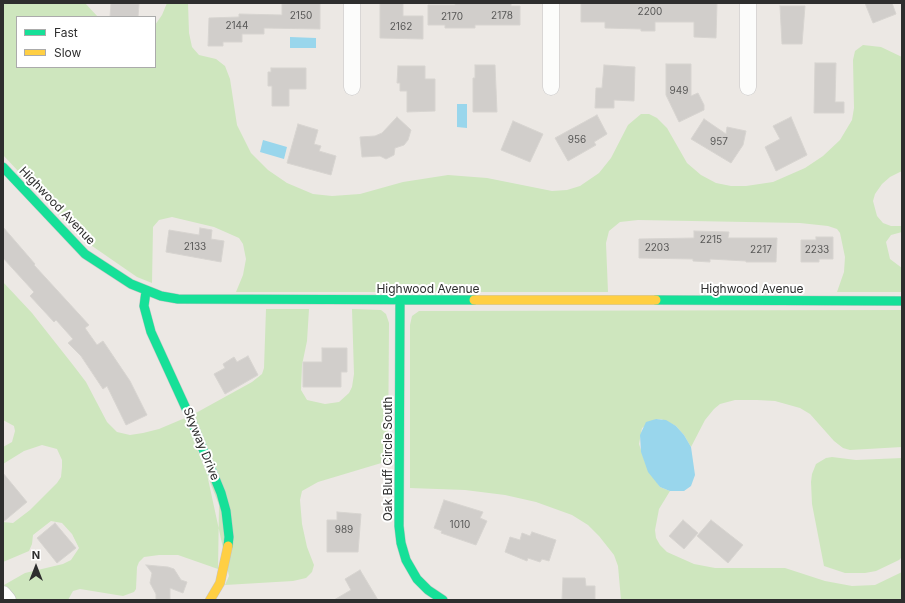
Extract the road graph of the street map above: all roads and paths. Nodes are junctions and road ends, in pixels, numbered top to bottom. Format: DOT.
graph roads {
  1 [pos="352,3"];
  2 [pos="551,3"];
  3 [pos="748,3"];
  4 [pos="352,87"];
  5 [pos="551,87"];
  6 [pos="748,87"];
  7 [pos="3,167"];
  8 [pos="146,291"];
  9 [pos="400,301"];
  10 [pos="902,302"];
  11 [pos="3,594"];
  12 [pos="8,600"];
  13 [pos="210,600"];
  14 [pos="443,600"];
  1 -- 4 [label="street"];
  2 -- 5 [label="street"];
  3 -- 6 [label="street"];
  7 -- 8 [label="street, Highwood Avenue"];
  8 -- 9 [label="street, Highwood Avenue"];
  8 -- 13 [label="street, Skyway Drive"];
  9 -- 10 [label="street, Highwood Avenue"];
  9 -- 14 [label="street, Oak Bluff Circle South"];
  11 -- 12 [label="street"];
}
